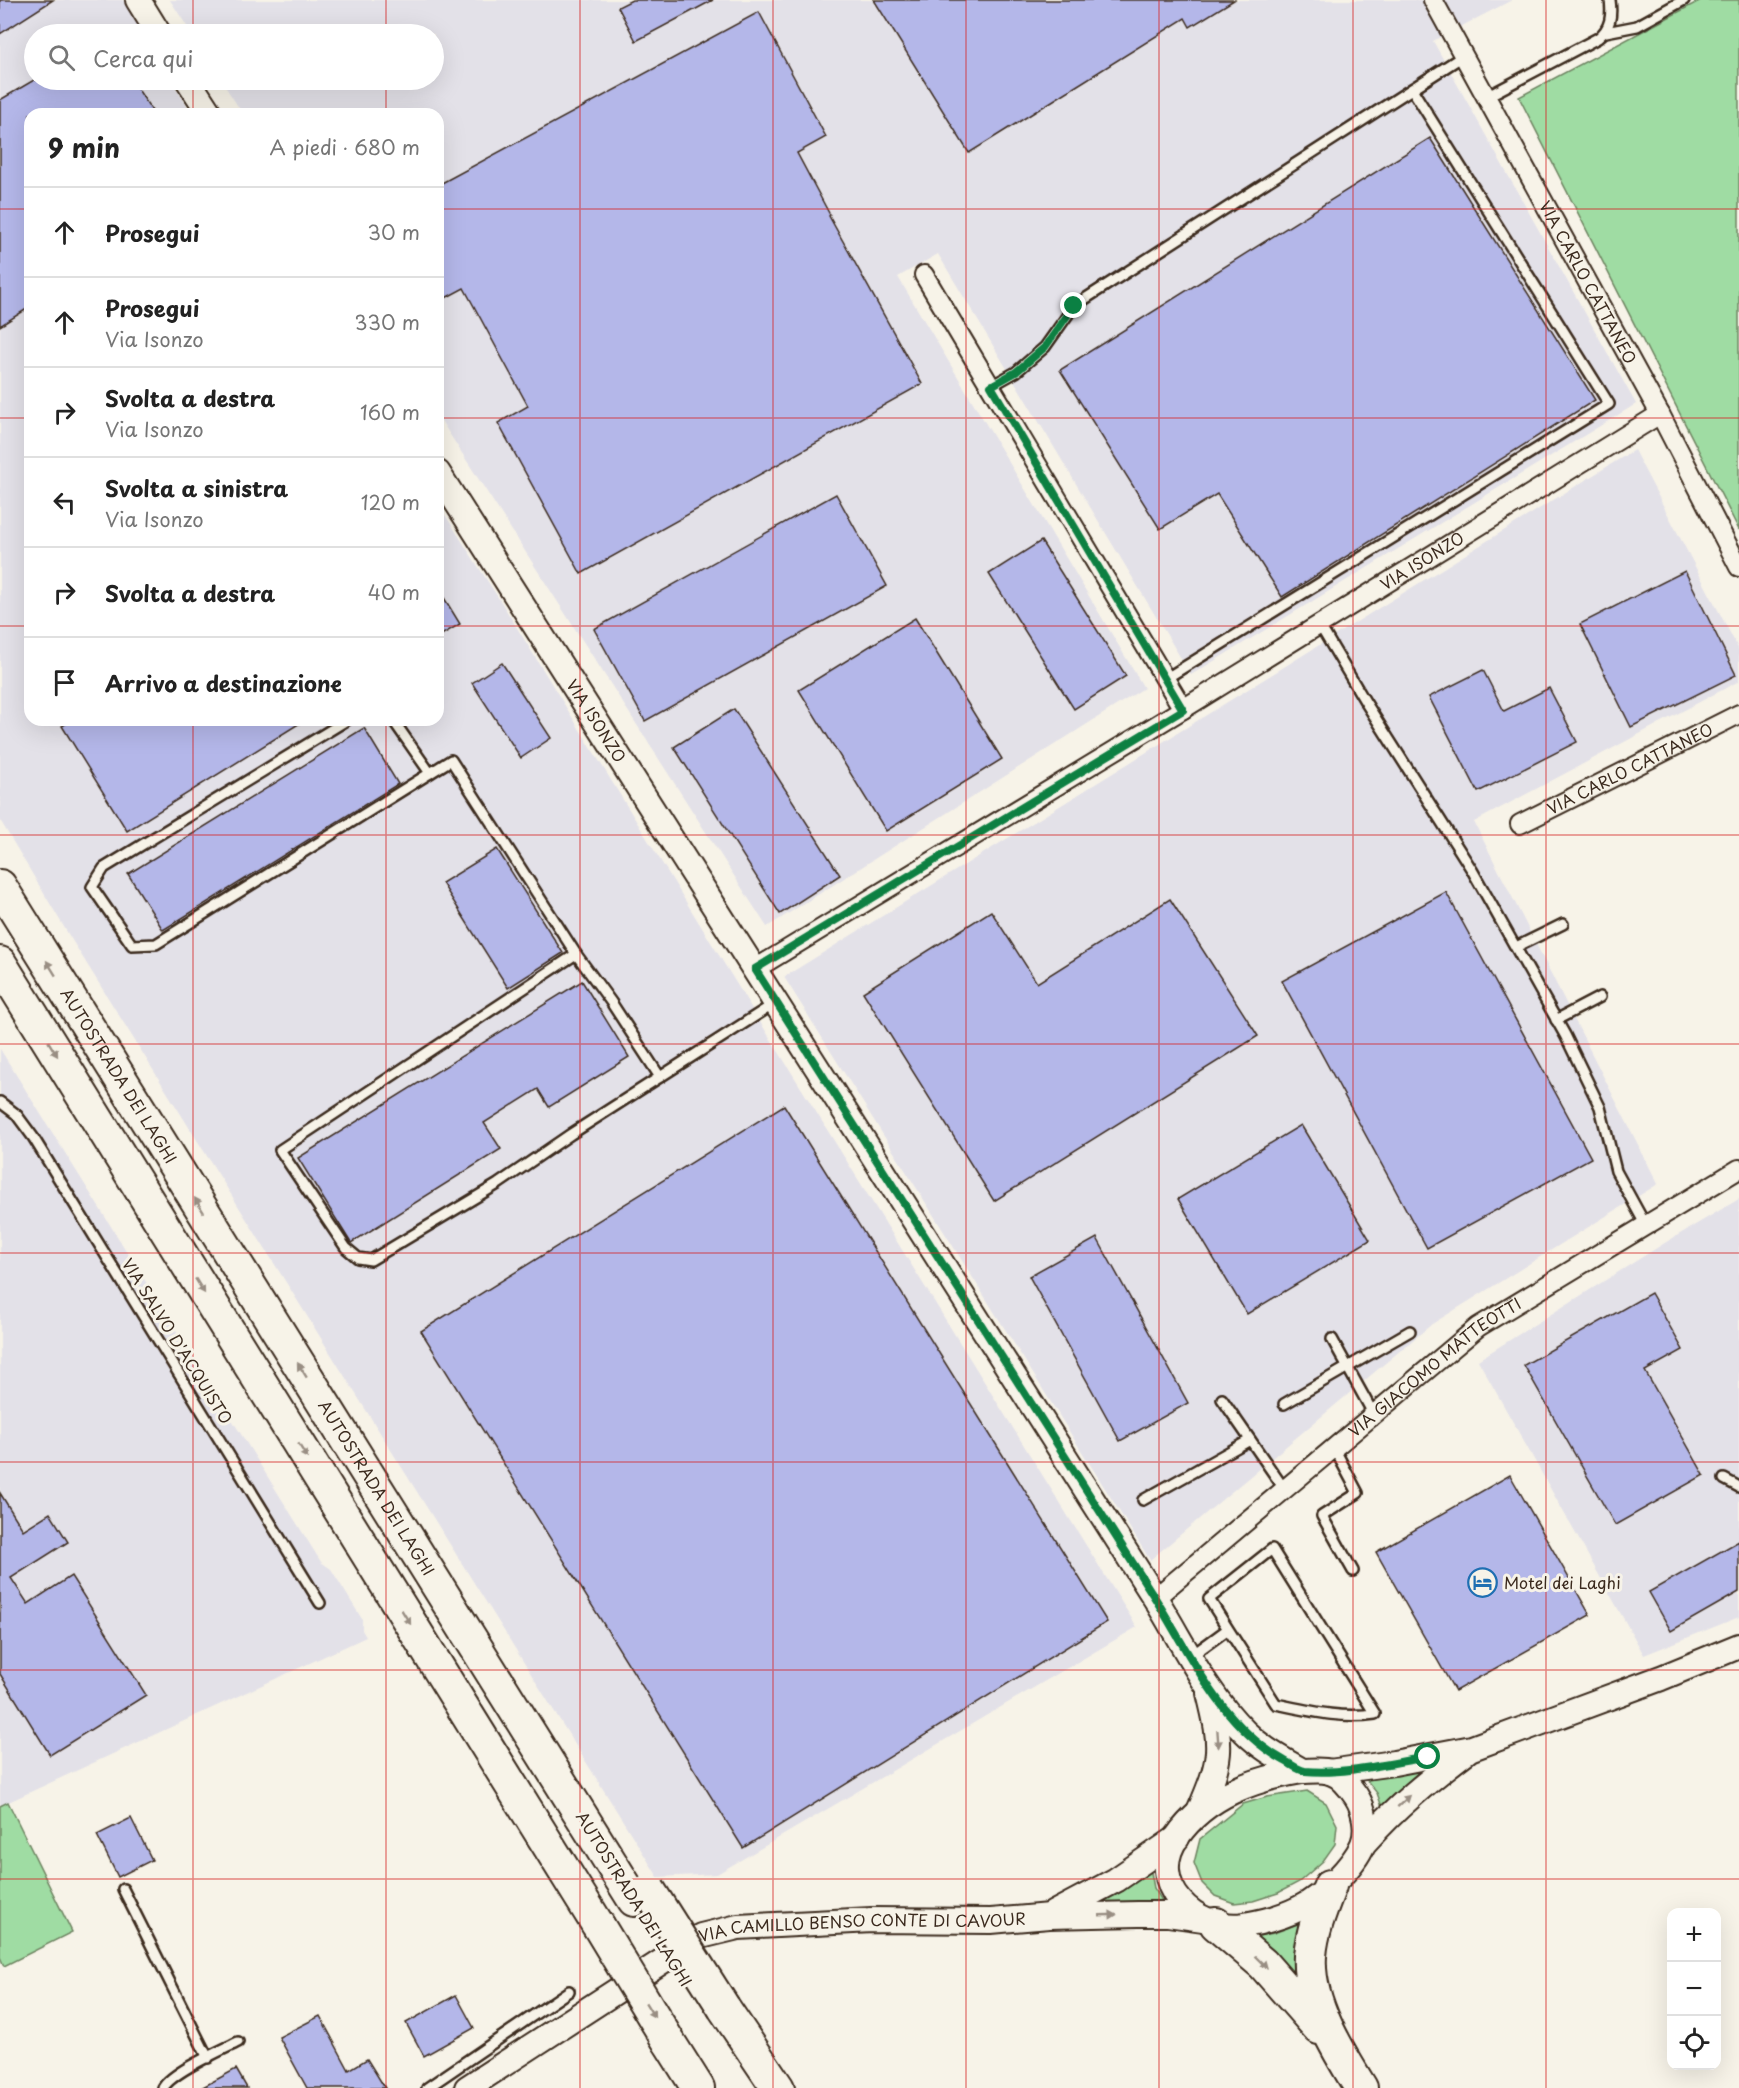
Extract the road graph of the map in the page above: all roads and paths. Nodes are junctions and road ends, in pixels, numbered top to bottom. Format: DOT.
graph roads {
  1 [pos="138,0"];
  2 [pos="1433,0"];
  3 [pos="1610,0"];
  4 [pos="1684,0"];
  5 [pos="153,24"];
  6 [pos="1606,32"];
  7 [pos="1463,56"];
  8 [pos="1412,89"];
  9 [pos="194,90"];
  10 [pos="1486,97"];
  11 [pos="206,108"];
  12 [pos="924,275"];
  13 [pos="991,386"];
  14 [pos="1660,414"];
  15 [pos="444,482"];
  16 [pos="1739,567"];
  17 [pos="1319,624"];
  18 [pos="1165,679"];
  19 [pos="1183,710"];
  20 [pos="1739,714"];
  21 [pos="336,726"];
  22 [pos="397,726"];
  23 [pos="430,773"];
  24 [pos="1520,825"];
  25 [pos="0,886"];
  26 [pos="1563,924"];
  27 [pos="1516,947"];
  28 [pos="576,954"];
  29 [pos="0,963"];
  30 [pos="755,969"];
  31 [pos="1600,997"];
  32 [pos="776,1003"];
  33 [pos="1556,1020"];
  34 [pos="660,1077"];
  35 [pos="0,1101"];
  36 [pos="1739,1169"];
  37 [pos="1645,1224"];
  38 [pos="1410,1331"];
  39 [pos="1332,1339"];
  40 [pos="1347,1368"];
  41 [pos="1222,1399"];
  42 [pos="1284,1404"];
  43 [pos="1374,1415"];
  44 [pos="1250,1440"];
  45 [pos="1334,1448"];
  46 [pos="1724,1479"];
  47 [pos="1739,1487"];
  48 [pos="1285,1490"];
  49 [pos="1143,1500"];
  50 [pos="1353,1571"];
  51 [pos="1155,1598"];
  52 [pos="320,1603"];
  53 [pos="1228,1629"];
  54 [pos="1739,1646"];
  55 [pos="1191,1656"];
  56 [pos="1206,1682"];
  57 [pos="1472,1748"];
  58 [pos="1302,1771"];
  59 [pos="1329,1772"];
  60 [pos="1199,1812"];
  61 [pos="1177,1838"];
  62 [pos="1364,1843"];
  63 [pos="1330,1886"];
  64 [pos="123,1890"];
  65 [pos="1049,1916"];
  66 [pos="1210,1922"];
  67 [pos="569,1991"];
  68 [pos="716,2012"];
  69 [pos="238,2042"];
  70 [pos="1338,2050"];
  71 [pos="208,2058"];
  72 [pos="163,2088"];
  73 [pos="428,2088"];
  74 [pos="467,2088"];
  75 [pos="698,2088"];
  76 [pos="752,2088"];
  77 [pos="778,2088"];
  78 [pos="1361,2088"];
  1 -- 5 [label="street"];
  2 -- 7 [label="street, VIA CARLO CATTANEO"];
  3 -- 6 [label="lane"];
  4 -- 6 [label="lane"];
  6 -- 10 [label="lane"];
  7 -- 8 [label="lane"];
  7 -- 10 [label="street, VIA CARLO CATTANEO"];
  8 -- 13 [label="lane"];
  8 -- 18 [label="lane"];
  9 -- 11 [label="street"];
  10 -- 14 [label="street, VIA CARLO CATTANEO"];
  12 -- 13 [label="street"];
  13 -- 18 [label="street"];
  14 -- 16 [label="street, VIA CARLO CATTANEO"];
  14 -- 17 [label="street, VIA ISONZO"];
  15 -- 30 [label="street, VIA ISONZO"];
  17 -- 19 [label="street, VIA ISONZO"];
  17 -- 27 [label="lane"];
  18 -- 19 [label="street"];
  19 -- 30 [label="street, VIA ISONZO"];
  20 -- 24 [label="street, VIA CARLO CATTANEO"];
  21 -- 23 [label="lane"];
  22 -- 23 [label="lane"];
  23 -- 28 [label="lane"];
  68 -- 25 [label="highway, AUTOSTRADA DEI LAGHI, one-way"];
  26 -- 27 [label="lane"];
  27 -- 33 [label="lane"];
  28 -- 34 [label="lane"];
  28 -- 34 [label="lane"];
  29 -- 75 [label="highway, one-way, bridge"];
  30 -- 32 [label="street, VIA ISONZO"];
  31 -- 33 [label="lane"];
  32 -- 34 [label="lane"];
  32 -- 51 [label="street, VIA ISONZO"];
  33 -- 37 [label="lane"];
  35 -- 52 [label="lane, VIA SALVO D'ACQUISTO"];
  36 -- 37 [label="street, VIA GIACOMO MATTEOTTI"];
  37 -- 43 [label="street, VIA GIACOMO MATTEOTTI"];
  38 -- 40 [label="lane"];
  39 -- 40 [label="lane"];
  40 -- 42 [label="lane"];
  40 -- 43 [label="lane"];
  41 -- 44 [label="lane"];
  43 -- 45 [label="street, VIA GIACOMO MATTEOTTI"];
  44 -- 48 [label="lane"];
  44 -- 49 [label="lane"];
  45 -- 48 [label="street, VIA GIACOMO MATTEOTTI"];
  45 -- 50 [label="lane"];
  46 -- 47 [label="lane"];
  48 -- 51 [label="street, VIA GIACOMO MATTEOTTI"];
  51 -- 55 [label="street, VIA ISONZO"];
  53 -- 53 [label="lane"];
  53 -- 55 [label="lane"];
  54 -- 57 [label="street"];
  55 -- 56 [label="street, VIA ISONZO"];
  56 -- 58 [label="street, VIA ISONZO"];
  56 -- 60 [label="street, VIA ISONZO, one-way"];
  57 -- 59 [label="street"];
  62 -- 57 [label="street, one-way"];
  58 -- 59 [label="street"];
  58 -- 60 [label="street"];
  59 -- 62 [label="street"];
  60 -- 61 [label="street"];
  61 -- 65 [label="street, VIA CAMILLO BENSO CONTE DI CAVOUR"];
  61 -- 66 [label="street"];
  62 -- 63 [label="street"];
  63 -- 66 [label="street"];
  63 -- 70 [label="highway"];
  64 -- 71 [label="lane"];
  65 -- 66 [label="street, VIA CAMILLO BENSO CONTE DI CAVOUR, one-way"];
  65 -- 74 [label="street, VIA CAMILLO BENSO CONTE DI CAVOUR"];
  66 -- 70 [label="highway, one-way"];
  67 -- 73 [label="lane"];
  68 -- 76 [label="highway, AUTOSTRADA DEI LAGHI"];
  68 -- 77 [label="highway"];
  69 -- 71 [label="lane"];
  70 -- 78 [label="highway"];
  71 -- 72 [label="lane"];
}
